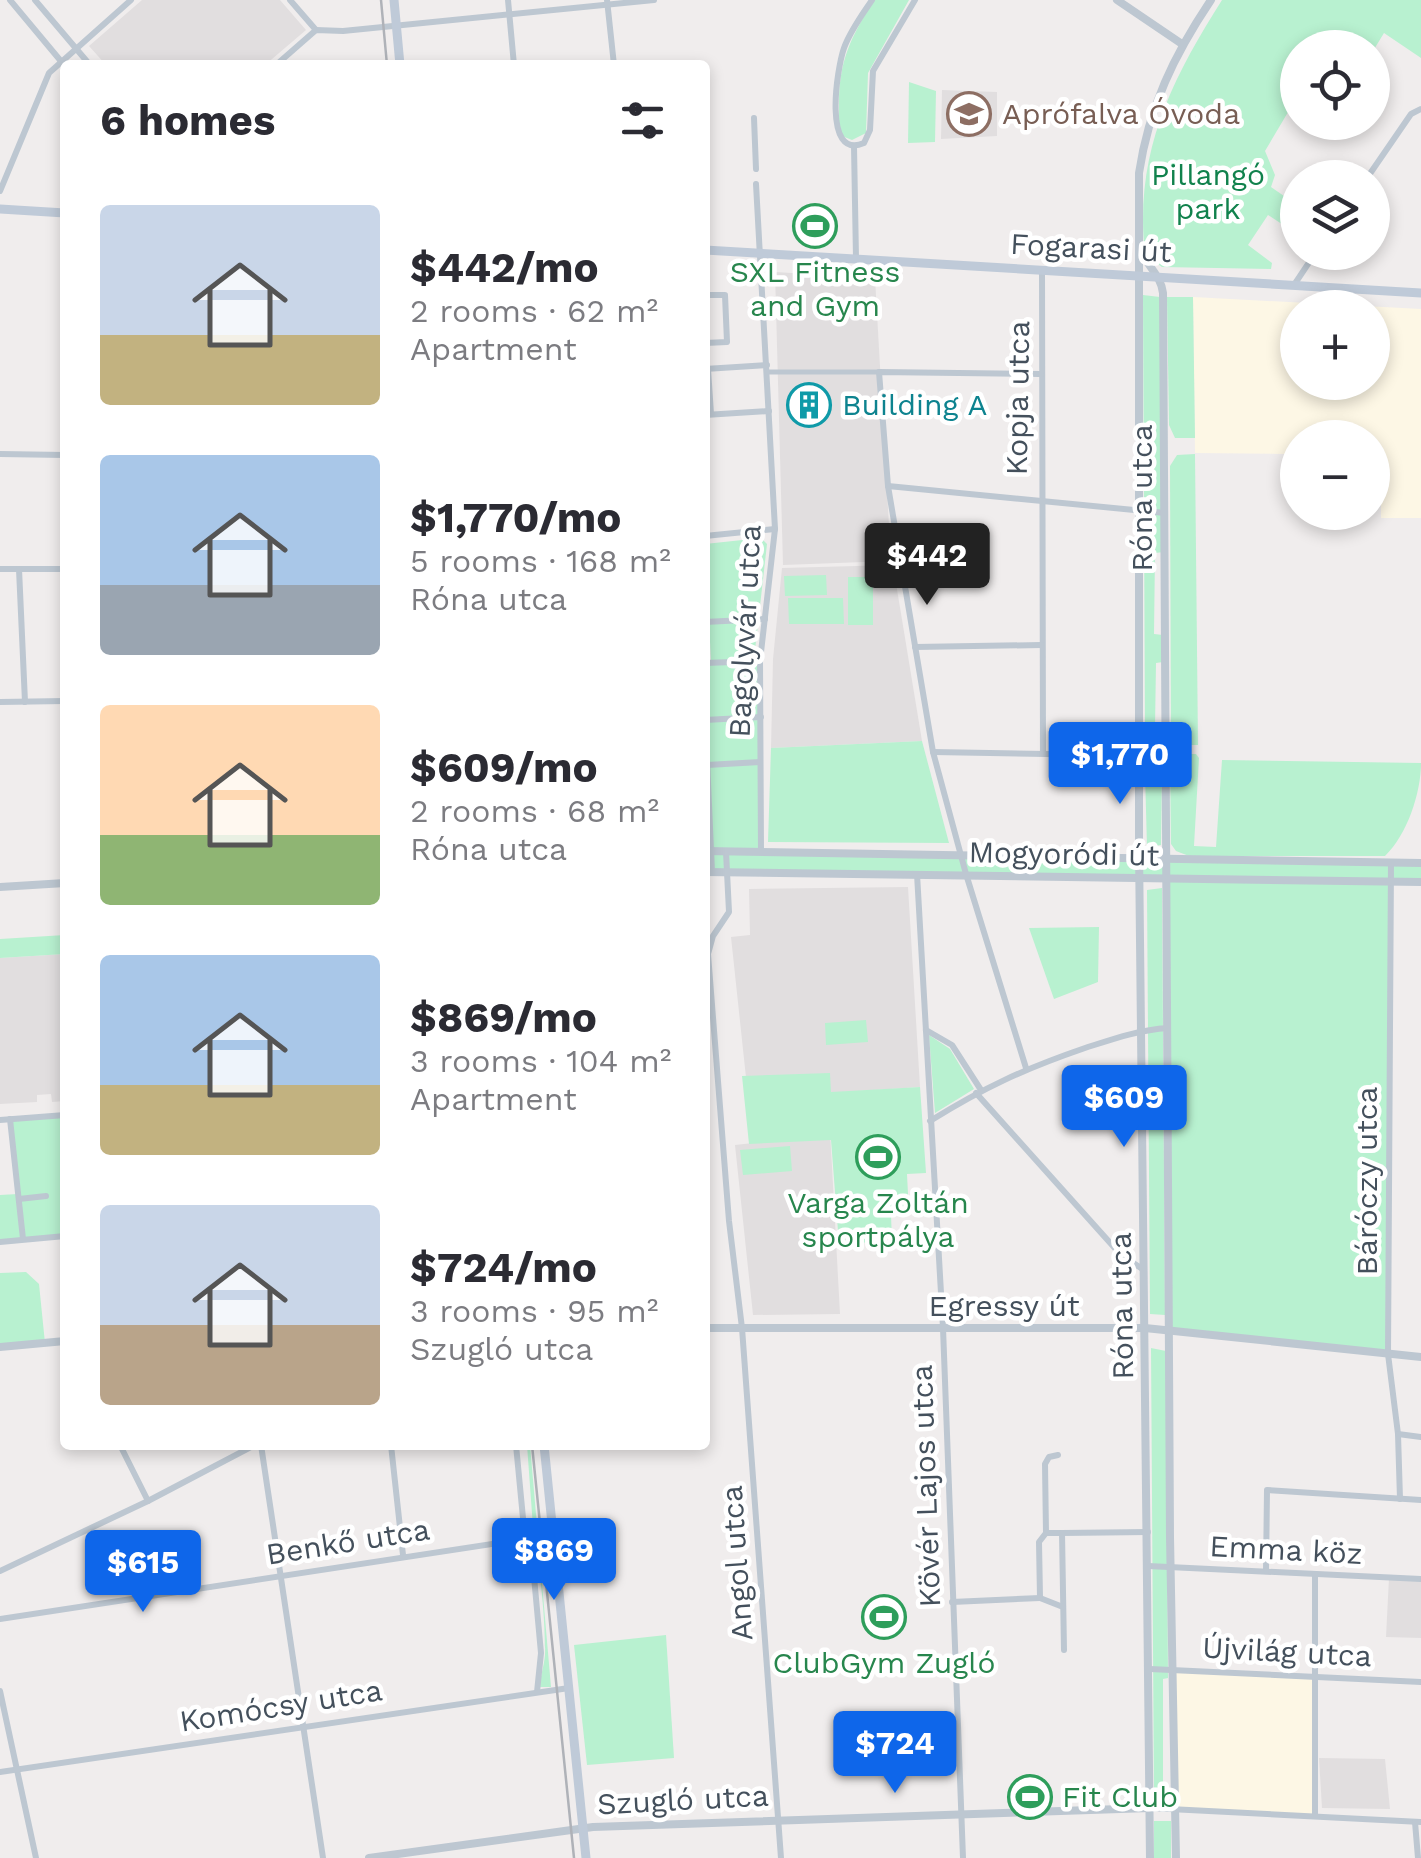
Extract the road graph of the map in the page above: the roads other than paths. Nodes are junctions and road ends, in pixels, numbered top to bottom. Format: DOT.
graph roads {
  1 [pos="10,0"];
  2 [pos="35,0"];
  3 [pos="132,0"];
  4 [pos="290,0"];
  5 [pos="394,0"];
  6 [pos="508,0"];
  7 [pos="654,0"];
  8 [pos="872,0"];
  9 [pos="915,0"];
  10 [pos="1117,0"];
  11 [pos="1211,0"];
  12 [pos="608,3"];
  13 [pos="510,14"];
  14 [pos="396,24"];
  15 [pos="316,30"];
  16 [pos="1182,44"];
  17 [pos="76,49"];
  18 [pos="60,60"];
  19 [pos="66,60"];
  20 [pos="86,60"];
  21 [pos="282,60"];
  22 [pos="400,60"];
  23 [pos="514,60"];
  24 [pos="614,60"];
  25 [pos="60,66"];
  26 [pos="1421,108"];
  27 [pos="754,118"];
  28 [pos="854,146"];
  29 [pos="1379,160"];
  30 [pos="756,170"];
  31 [pos="756,187"];
  32 [pos="0,191"];
  33 [pos="0,209"];
  34 [pos="60,213"];
  35 [pos="1140,247"];
  36 [pos="710,250"];
  37 [pos="759,252"];
  38 [pos="856,258"];
  39 [pos="1304,270"];
  40 [pos="1042,271"];
  41 [pos="1138,276"];
  42 [pos="1158,277"];
  43 [pos="1294,286"];
  44 [pos="1421,294"];
  45 [pos="710,295"];
  46 [pos="710,343"];
  47 [pos="710,369"];
  48 [pos="767,369"];
  49 [pos="849,372"];
  50 [pos="879,372"];
  51 [pos="1041,374"];
  52 [pos="849,380"];
  53 [pos="769,412"];
  54 [pos="710,415"];
  55 [pos="0,454"];
  56 [pos="60,454"];
  57 [pos="888,486"];
  58 [pos="1040,500"];
  59 [pos="1138,509"];
  60 [pos="1165,513"];
  61 [pos="775,529"];
  62 [pos="710,536"];
  63 [pos="0,569"];
  64 [pos="18,569"];
  65 [pos="60,569"];
  66 [pos="765,619"];
  67 [pos="710,622"];
  68 [pos="1042,645"];
  69 [pos="916,646"];
  70 [pos="760,660"];
  71 [pos="710,663"];
  72 [pos="0,702"];
  73 [pos="25,702"];
  74 [pos="60,702"];
  75 [pos="760,717"];
  76 [pos="710,718"];
  77 [pos="933,752"];
  78 [pos="1042,753"];
  79 [pos="1139,754"];
  80 [pos="1165,756"];
  81 [pos="760,762"];
  82 [pos="710,765"];
  83 [pos="710,852"];
  84 [pos="726,852"];
  85 [pos="761,852"];
  86 [pos="961,855"];
  87 [pos="1139,858"];
  88 [pos="1165,859"];
  89 [pos="1390,862"];
  90 [pos="1421,863"];
  91 [pos="710,872"];
  92 [pos="727,872"];
  93 [pos="916,873"];
  94 [pos="966,874"];
  95 [pos="1140,879"];
  96 [pos="1165,880"];
  97 [pos="1390,882"];
  98 [pos="1421,882"];
  99 [pos="60,883"];
  100 [pos="0,887"];
  101 [pos="710,948"];
  102 [pos="710,980"];
  103 [pos="1169,1028"];
  104 [pos="925,1030"];
  105 [pos="1141,1030"];
  106 [pos="1026,1068"];
  107 [pos="978,1092"];
  108 [pos="60,1115"];
  109 [pos="0,1120"];
  110 [pos="10,1120"];
  111 [pos="930,1120"];
  112 [pos="46,1196"];
  113 [pos="19,1199"];
  114 [pos="60,1236"];
  115 [pos="23,1239"];
  116 [pos="0,1242"];
  117 [pos="1144,1270"];
  118 [pos="710,1328"];
  119 [pos="742,1328"];
  120 [pos="943,1328"];
  121 [pos="1145,1328"];
  122 [pos="1171,1330"];
  123 [pos="60,1341"];
  124 [pos="0,1346"];
  125 [pos="1388,1354"];
  126 [pos="1421,1357"];
  127 [pos="1398,1434"];
  128 [pos="1421,1437"];
  129 [pos="122,1450"];
  130 [pos="248,1450"];
  131 [pos="259,1450"];
  132 [pos="391,1450"];
  133 [pos="516,1450"];
  134 [pos="545,1450"];
  135 [pos="1058,1455"];
  136 [pos="1400,1499"];
  137 [pos="1421,1500"];
  138 [pos="148,1501"];
  139 [pos="1148,1532"];
  140 [pos="1046,1533"];
  141 [pos="1062,1533"];
  142 [pos="524,1539"];
  143 [pos="402,1556"];
  144 [pos="1148,1566"];
  145 [pos="1171,1567"];
  146 [pos="0,1570"];
  147 [pos="1266,1571"];
  148 [pos="281,1574"];
  149 [pos="1315,1574"];
  150 [pos="1421,1579"];
  151 [pos="1040,1598"];
  152 [pos="952,1602"];
  153 [pos="1063,1607"];
  154 [pos="0,1619"];
  155 [pos="1064,1650"];
  156 [pos="1150,1668"];
  157 [pos="1173,1669"];
  158 [pos="1315,1676"];
  159 [pos="1421,1682"];
  160 [pos="569,1688"];
  161 [pos="0,1691"];
  162 [pos="537,1692"];
  163 [pos="304,1726"];
  164 [pos="16,1769"];
  165 [pos="0,1772"];
  166 [pos="1150,1808"];
  167 [pos="1176,1810"];
  168 [pos="962,1812"];
  169 [pos="1316,1816"];
  170 [pos="780,1818"];
  171 [pos="1418,1822"];
  172 [pos="583,1828"];
  173 [pos="448,1846"];
  174 [pos="36,1858"];
  175 [pos="323,1858"];
  176 [pos="369,1858"];
  177 [pos="450,1858"];
  178 [pos="586,1858"];
  179 [pos="781,1858"];
  180 [pos="963,1858"];
  181 [pos="1150,1858"];
  182 [pos="1176,1858"];
  183 [pos="1418,1858"];
  1 -- 18 [label="street"];
  2 -- 17 [label="street"];
  3 -- 17 [label="street"];
  4 -- 15 [label="street"];
  5 -- 14 [label="main road"];
  6 -- 13 [label="street"];
  7 -- 12 [label="street"];
  8 -- 28 [label="street"];
  9 -- 28 [label="street"];
  10 -- 16 [label="street"];
  11 -- 16 [label="street, Róna utca"];
  12 -- 13 [label="street"];
  12 -- 24 [label="street"];
  13 -- 14 [label="street"];
  13 -- 23 [label="street"];
  14 -- 15 [label="street"];
  14 -- 22 [label="main road"];
  15 -- 21 [label="street"];
  16 -- 35 [label="street, Róna utca"];
  17 -- 19 [label="street"];
  17 -- 20 [label="street"];
  25 -- 32 [label="street"];
  26 -- 29 [label="street"];
  27 -- 30 [label="street"];
  28 -- 38 [label="street"];
  31 -- 37 [label="street"];
  33 -- 34 [label="main road"];
  35 -- 41 [label="street, Róna utca"];
  35 -- 42 [label="street, Róna utca"];
  36 -- 37 [label="main road, Fogarasi út"];
  37 -- 38 [label="main road, Fogarasi út"];
  37 -- 48 [label="street, Bagolyvár utca"];
  38 -- 40 [label="main road, Fogarasi út"];
  39 -- 43 [label="street"];
  40 -- 41 [label="main road, Fogarasi út"];
  40 -- 51 [label="street, Kopja utca"];
  41 -- 42 [label="main road, Fogarasi út"];
  41 -- 59 [label="street, Róna utca"];
  42 -- 43 [label="main road, Fogarasi út"];
  42 -- 60 [label="street, Róna utca"];
  43 -- 44 [label="main road, Fogarasi út"];
  45 -- 46 [label="street"];
  47 -- 48 [label="street"];
  48 -- 49 [label="street"];
  48 -- 53 [label="street, Bagolyvár utca"];
  49 -- 50 [label="street"];
  49 -- 52 [label="street"];
  50 -- 51 [label="street"];
  50 -- 57 [label="street"];
  51 -- 58 [label="street, Kopja utca"];
  53 -- 54 [label="street"];
  53 -- 61 [label="street, Bagolyvár utca"];
  55 -- 56 [label="street"];
  57 -- 58 [label="street"];
  57 -- 69 [label="street"];
  58 -- 59 [label="street"];
  58 -- 68 [label="street, Kopja utca"];
  59 -- 60 [label="street"];
  59 -- 79 [label="street, Róna utca"];
  60 -- 80 [label="street, Róna utca"];
  61 -- 62 [label="street"];
  61 -- 66 [label="street, Bagolyvár utca"];
  63 -- 64 [label="street"];
  64 -- 65 [label="street"];
  64 -- 73 [label="street"];
  66 -- 67 [label="street"];
  66 -- 70 [label="street, Bagolyvár utca"];
  68 -- 69 [label="street"];
  68 -- 78 [label="street, Kopja utca"];
  69 -- 77 [label="street"];
  70 -- 71 [label="street"];
  70 -- 75 [label="street, Bagolyvár utca"];
  72 -- 73 [label="street"];
  73 -- 74 [label="street"];
  75 -- 76 [label="street"];
  75 -- 81 [label="street, Bagolyvár utca"];
  77 -- 78 [label="street"];
  77 -- 86 [label="street"];
  78 -- 79 [label="street"];
  79 -- 80 [label="street"];
  79 -- 87 [label="street, Róna utca"];
  80 -- 88 [label="street, Róna utca"];
  81 -- 82 [label="street"];
  81 -- 85 [label="street, Bagolyvár utca"];
  83 -- 84 [label="street, Mogyoródi út"];
  84 -- 85 [label="street, Mogyoródi út"];
  84 -- 92 [label="street, Angol utca"];
  85 -- 86 [label="street, Mogyoródi út"];
  86 -- 87 [label="street, Mogyoródi út"];
  86 -- 94 [label="street"];
  87 -- 88 [label="street, Mogyoródi út"];
  87 -- 95 [label="street, Róna utca"];
  88 -- 89 [label="street, Mogyoródi út"];
  88 -- 96 [label="street, Róna utca"];
  89 -- 90 [label="street, Mogyoródi út"];
  89 -- 97 [label="street, Báróczy utca"];
  91 -- 92 [label="street, Mogyoródi út"];
  92 -- 93 [label="street, Mogyoródi út"];
  92 -- 101 [label="street, Angol utca"];
  93 -- 94 [label="street, Mogyoródi út"];
  93 -- 104 [label="street, Kövér Lajos utca"];
  94 -- 95 [label="street, Mogyoródi út"];
  94 -- 106 [label="street"];
  95 -- 96 [label="street, Mogyoródi út"];
  95 -- 105 [label="street, Róna utca"];
  96 -- 97 [label="street, Mogyoródi út"];
  96 -- 103 [label="street, Róna utca"];
  97 -- 98 [label="street, Mogyoródi út"];
  97 -- 125 [label="street, Báróczy utca"];
  99 -- 100 [label="street"];
  102 -- 119 [label="street, Angol utca"];
  103 -- 105 [label="street"];
  103 -- 122 [label="street, Róna utca"];
  104 -- 107 [label="street"];
  104 -- 111 [label="street, Kövér Lajos utca"];
  105 -- 106 [label="street"];
  105 -- 117 [label="street, Róna utca"];
  106 -- 107 [label="street"];
  107 -- 111 [label="street"];
  107 -- 117 [label="street"];
  108 -- 110 [label="street"];
  109 -- 110 [label="street"];
  110 -- 113 [label="street"];
  111 -- 120 [label="street, Kövér Lajos utca"];
  112 -- 113 [label="street"];
  113 -- 115 [label="street"];
  114 -- 115 [label="street"];
  115 -- 116 [label="street"];
  117 -- 121 [label="street, Róna utca"];
  118 -- 119 [label="street, Egressy út"];
  119 -- 120 [label="street, Egressy út"];
  119 -- 170 [label="street, Angol utca"];
  120 -- 121 [label="street, Egressy út"];
  120 -- 152 [label="street, Kövér Lajos utca"];
  121 -- 122 [label="street, Egressy út"];
  121 -- 139 [label="street, Róna utca"];
  122 -- 125 [label="street, Egressy út"];
  122 -- 145 [label="street, Róna utca"];
  123 -- 124 [label="street"];
  125 -- 126 [label="street, Egressy út"];
  125 -- 127 [label="street, Báróczy utca"];
  127 -- 128 [label="street"];
  127 -- 136 [label="street, Báróczy utca"];
  129 -- 138 [label="street"];
  130 -- 138 [label="street"];
  131 -- 148 [label="street"];
  132 -- 143 [label="street"];
  133 -- 142 [label="street"];
  134 -- 160 [label="main road"];
  135 -- 140 [label="street"];
  136 -- 137 [label="street"];
  136 -- 147 [label="street"];
  138 -- 146 [label="street"];
  139 -- 141 [label="street"];
  139 -- 144 [label="street, Róna utca"];
  140 -- 141 [label="street"];
  140 -- 151 [label="street"];
  141 -- 153 [label="street"];
  142 -- 143 [label="street, Benkő utca"];
  142 -- 162 [label="street"];
  143 -- 148 [label="street, Benkő utca"];
  144 -- 145 [label="street, Emma köz"];
  144 -- 156 [label="street, Róna utca"];
  145 -- 147 [label="street, Emma köz"];
  145 -- 157 [label="street, Róna utca"];
  147 -- 149 [label="street, Emma köz"];
  148 -- 154 [label="street, Benkő utca"];
  148 -- 163 [label="street"];
  149 -- 150 [label="street, Emma köz"];
  149 -- 158 [label="street"];
  151 -- 152 [label="street"];
  151 -- 153 [label="street"];
  152 -- 168 [label="street, Kövér Lajos utca"];
  153 -- 155 [label="street"];
  156 -- 157 [label="street, Újvilág utca"];
  156 -- 166 [label="street, Róna utca"];
  157 -- 158 [label="street, Újvilág utca"];
  157 -- 167 [label="street, Róna utca"];
  158 -- 159 [label="street, Újvilág utca"];
  158 -- 169 [label="street"];
  160 -- 162 [label="street, Komócsy utca"];
  160 -- 172 [label="main road"];
  161 -- 164 [label="street"];
  162 -- 163 [label="street, Komócsy utca"];
  163 -- 164 [label="street, Komócsy utca"];
  163 -- 175 [label="street"];
  164 -- 165 [label="street, Komócsy utca"];
  164 -- 174 [label="street"];
  166 -- 167 [label="street, Szugló utca"];
  166 -- 168 [label="street, Szugló utca"];
  166 -- 181 [label="street, Róna utca"];
  167 -- 169 [label="street, Szugló utca"];
  167 -- 182 [label="street, Róna utca"];
  168 -- 170 [label="street, Szugló utca"];
  168 -- 180 [label="street, Kövér Lajos utca"];
  169 -- 171 [label="street, Szugló utca"];
  170 -- 172 [label="street, Szugló utca"];
  170 -- 179 [label="street, Angol utca"];
  171 -- 183 [label="street"];
  172 -- 173 [label="street, Szugló utca"];
  172 -- 178 [label="main road"];
  173 -- 176 [label="street, Szugló utca"];
  173 -- 177 [label="street"];
}
